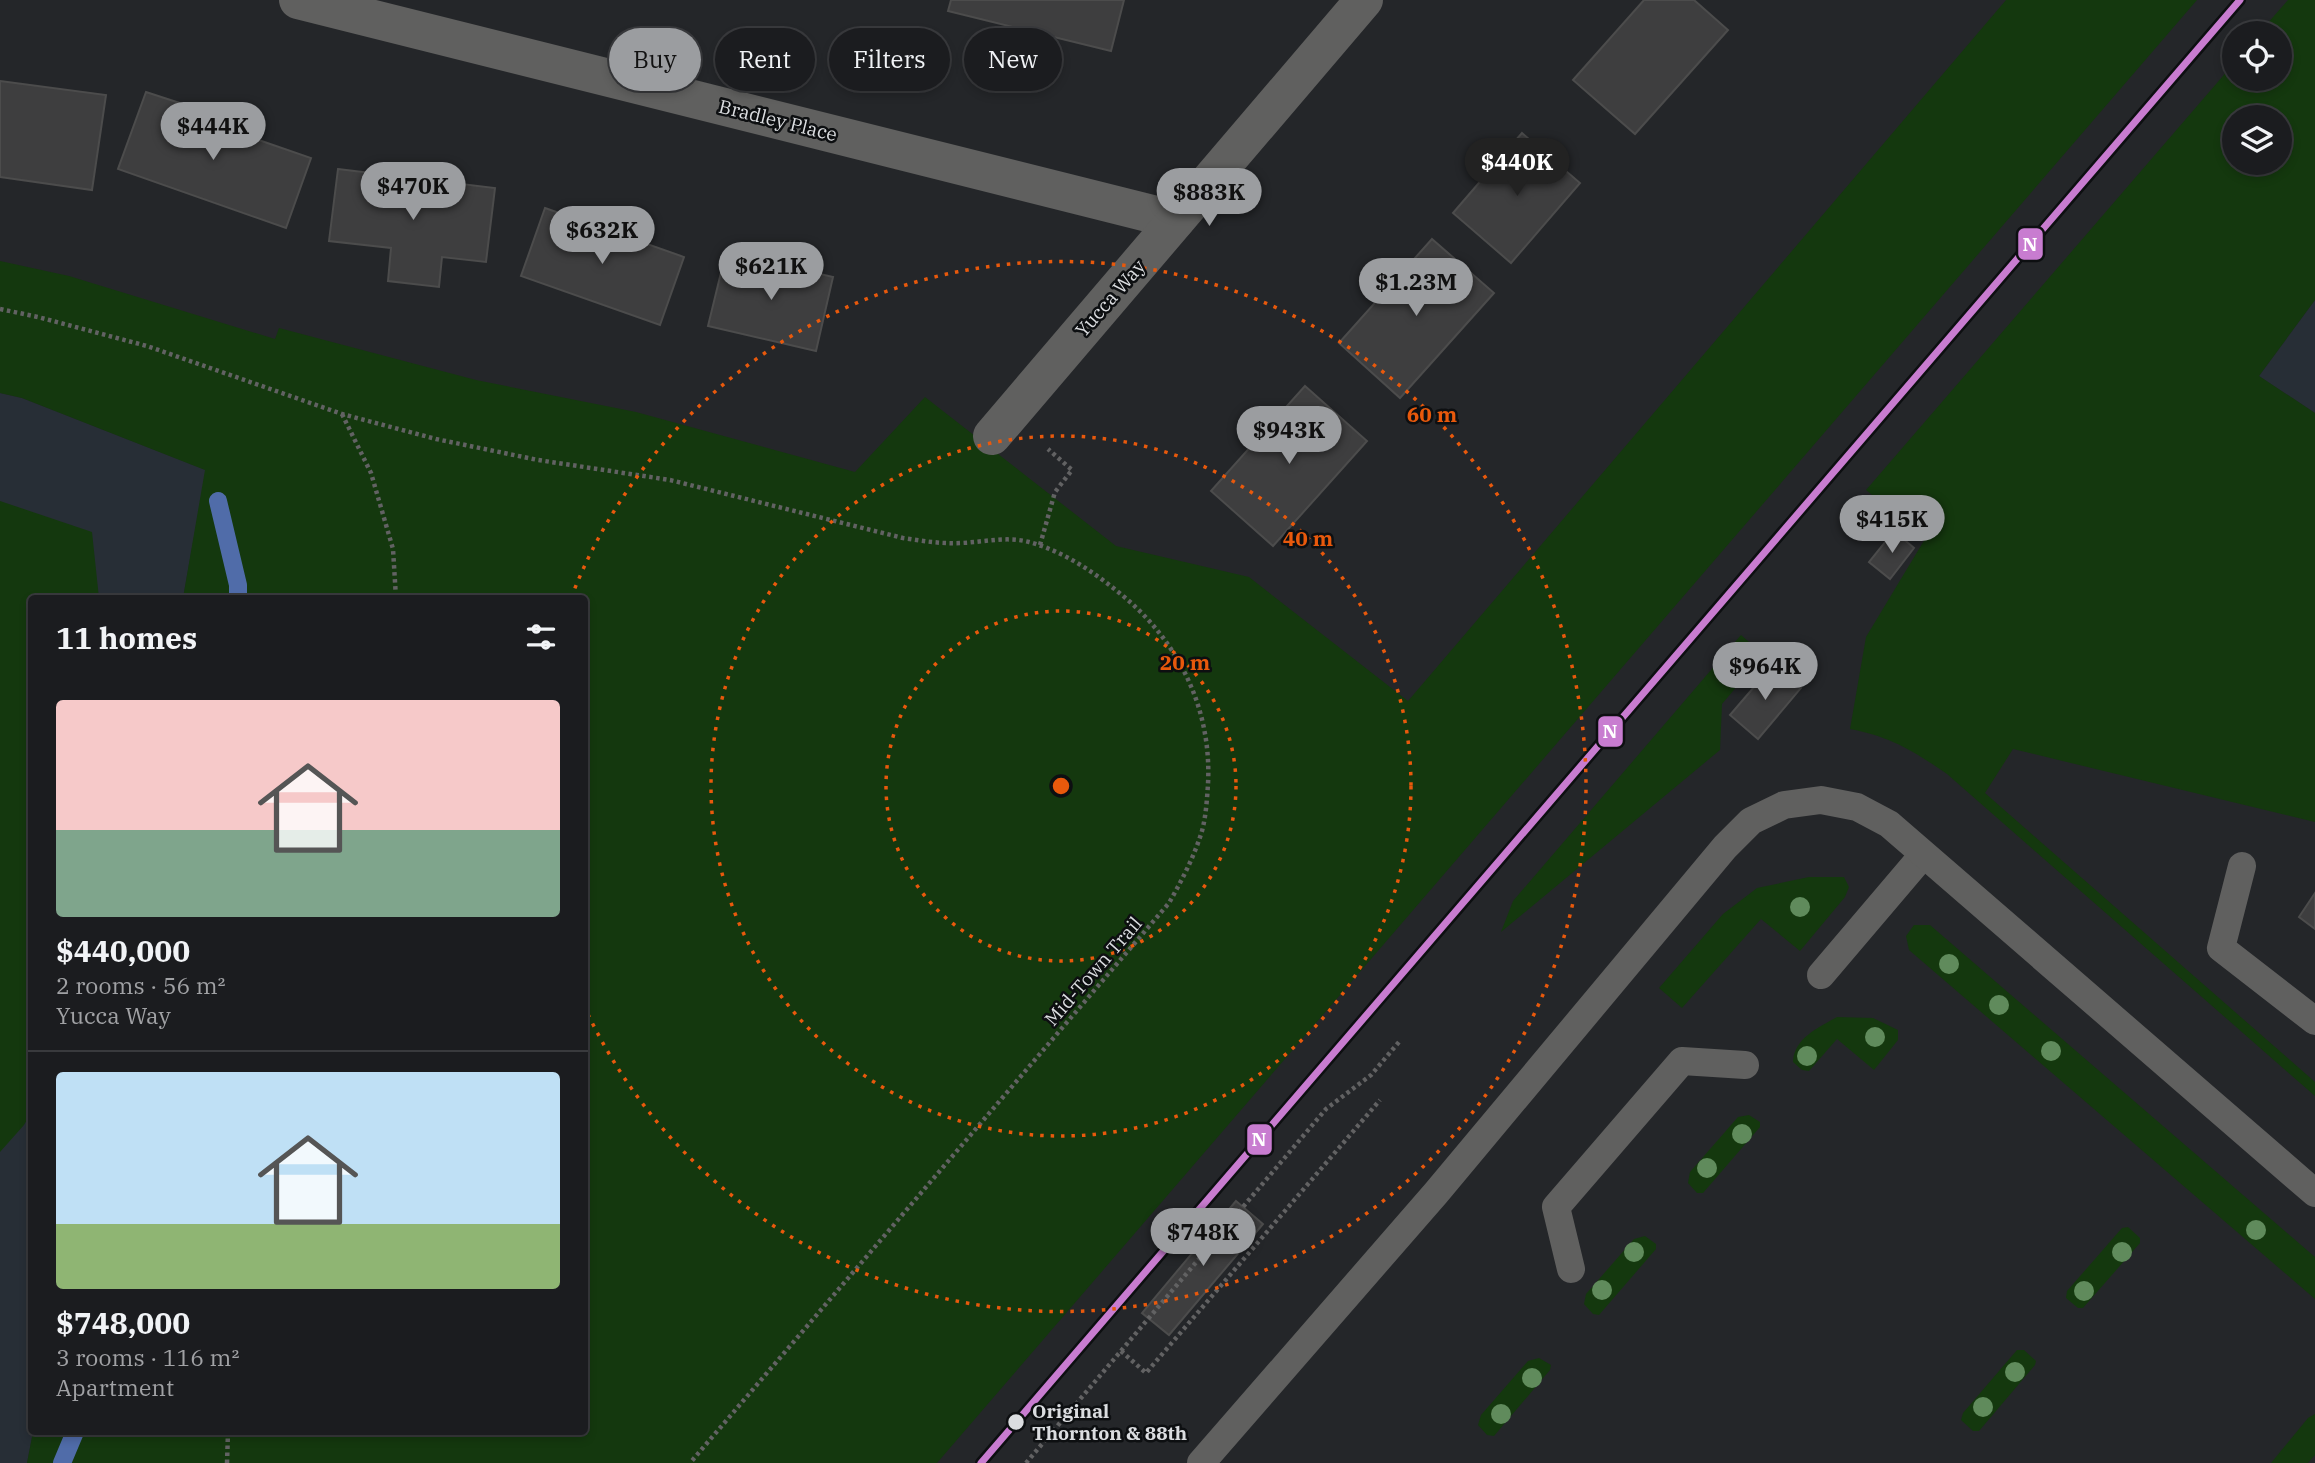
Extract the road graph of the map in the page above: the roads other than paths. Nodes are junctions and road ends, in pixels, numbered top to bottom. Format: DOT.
graph roads {
  1 [pos="298,0"];
  2 [pos="1364,0"];
  3 [pos="1176,220"];
  4 [pos="992,436"];
  5 [pos="1923,855"];
  6 [pos="2242,866"];
  7 [pos="1821,975"];
  8 [pos="2315,1021"];
  9 [pos="1745,1065"];
  10 [pos="2315,1194"];
  11 [pos="1571,1269"];
  12 [pos="1201,1463"];
  1 -- 3 [label="street, Bradley Place"];
  2 -- 3 [label="street, Yucca Way"];
  3 -- 4 [label="street, Yucca Way"];
  5 -- 7 [label="lane"];
  5 -- 10 [label="lane"];
  5 -- 12 [label="lane"];
  6 -- 8 [label="lane"];
  9 -- 11 [label="lane"];
}
